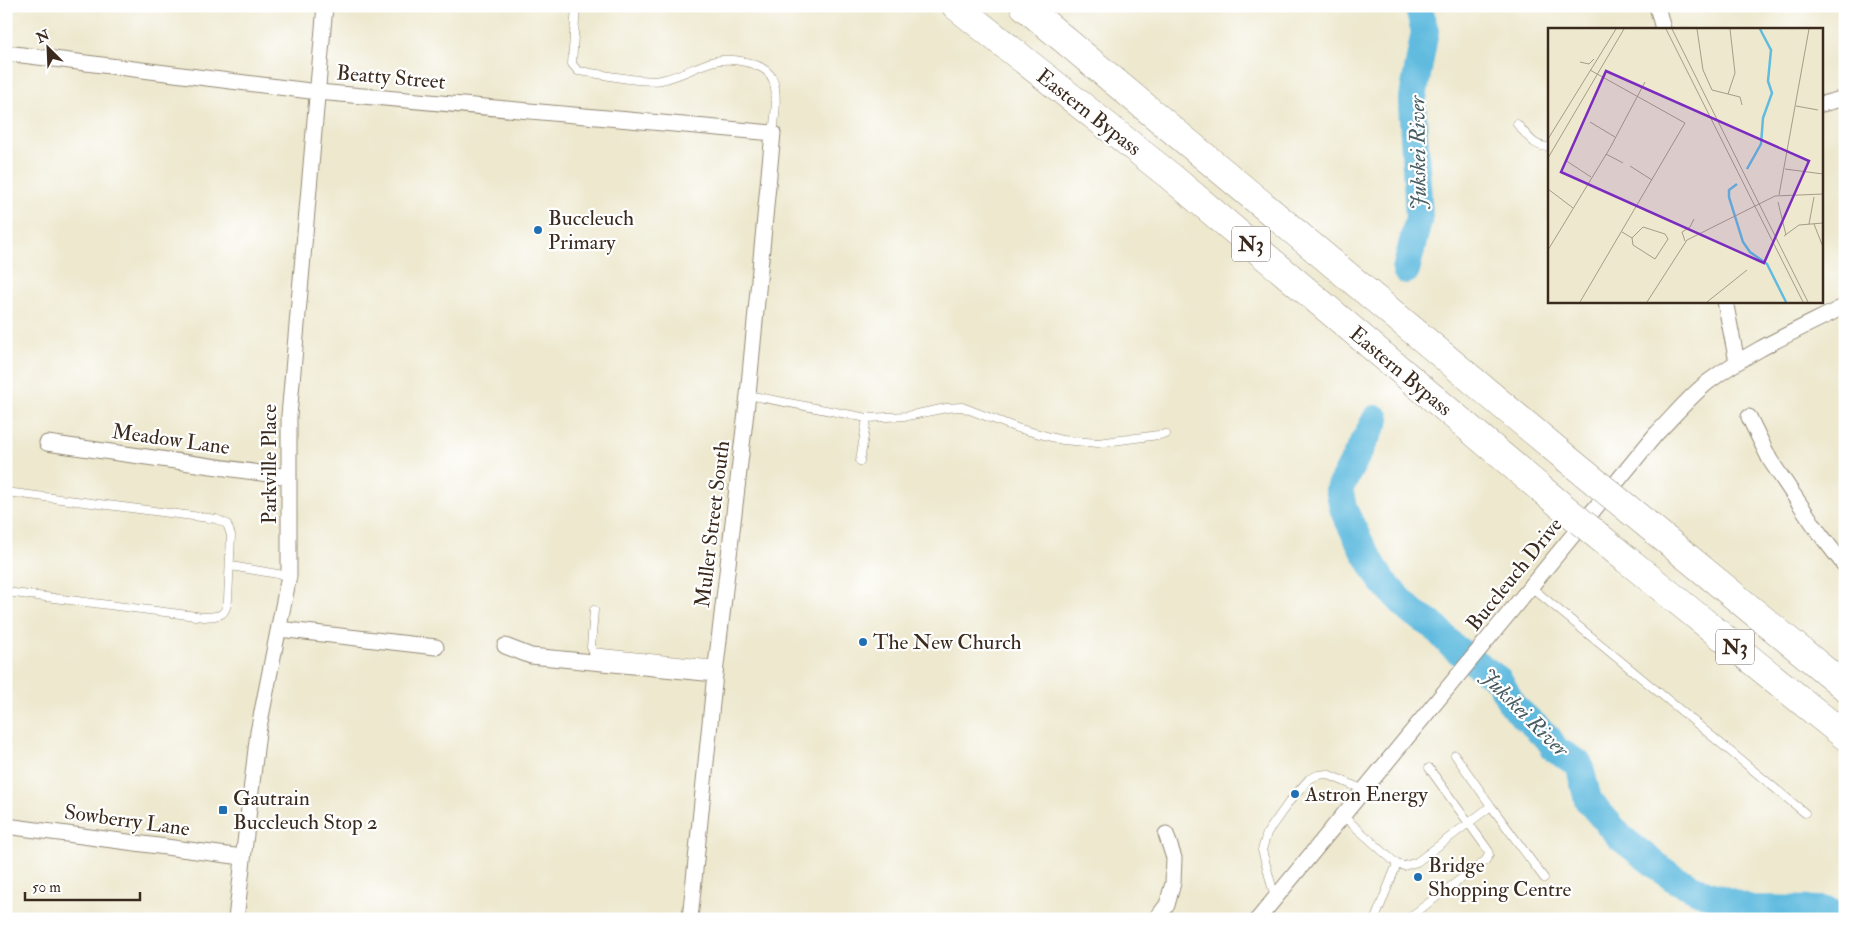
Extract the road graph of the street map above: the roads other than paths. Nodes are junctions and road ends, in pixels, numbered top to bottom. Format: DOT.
graph roads {
  1 [pos="325,6"];
  2 [pos="576,6"];
  3 [pos="956,6"];
  4 [pos="1024,6"];
  5 [pos="1657,6"];
  6 [pos="1663,28"];
  7 [pos="6,53"];
  8 [pos="318,92"];
  9 [pos="1845,98"];
  10 [pos="1824,103"];
  11 [pos="1517,124"];
  12 [pos="773,133"];
  13 [pos="1548,147"];
  14 [pos="1726,302"];
  15 [pos="1845,306"];
  16 [pos="1737,362"];
  17 [pos="748,394"];
  18 [pos="1749,417"];
  19 [pos="867,418"];
  20 [pos="1166,434"];
  21 [pos="47,443"];
  22 [pos="860,461"];
  23 [pos="290,477"];
  24 [pos="6,492"];
  25 [pos="231,566"];
  26 [pos="1845,566"];
  27 [pos="289,576"];
  28 [pos="1531,587"];
  29 [pos="6,592"];
  30 [pos="594,610"];
  31 [pos="280,629"];
  32 [pos="505,646"];
  33 [pos="436,648"];
  34 [pos="716,669"];
  35 [pos="1845,687"];
  36 [pos="1845,736"];
  37 [pos="1455,755"];
  38 [pos="1429,768"];
  39 [pos="1364,790"];
  40 [pos="1491,806"];
  41 [pos="1805,813"];
  42 [pos="1343,816"];
  43 [pos="1468,824"];
  44 [pos="6,826"];
  45 [pos="1166,834"];
  46 [pos="242,857"];
  47 [pos="1396,864"];
  48 [pos="1544,878"];
  49 [pos="1275,898"];
  50 [pos="236,919"];
  51 [pos="690,919"];
  52 [pos="1156,919"];
  53 [pos="1258,919"];
  54 [pos="1375,919"];
  55 [pos="1407,919"];
  1 -- 8 [label="street, Parkville Place"];
  2 -- 12 [label="lane"];
  3 -- 36 [label="highway, Eastern Bypass / N3, bridge"];
  4 -- 35 [label="highway, Eastern Bypass / N3, bridge"];
  5 -- 6 [label="street"];
  7 -- 8 [label="street, Beatty Street"];
  8 -- 12 [label="street, Beatty Street"];
  8 -- 23 [label="street, Parkville Place"];
  9 -- 10 [label="street"];
  11 -- 13 [label="lane"];
  12 -- 17 [label="street, Muller Street South"];
  14 -- 16 [label="street"];
  15 -- 16 [label="street, Buccleuch Drive"];
  16 -- 28 [label="street, Buccleuch Drive"];
  17 -- 19 [label="lane"];
  17 -- 34 [label="street, Muller Street South"];
  18 -- 26 [label="street"];
  19 -- 20 [label="lane"];
  19 -- 22 [label="lane"];
  21 -- 23 [label="street, Meadow Lane"];
  23 -- 27 [label="street, Parkville Place"];
  24 -- 25 [label="lane"];
  25 -- 27 [label="lane"];
  25 -- 29 [label="lane"];
  27 -- 31 [label="street, Parkville Place"];
  28 -- 39 [label="street, Buccleuch Drive"];
  28 -- 41 [label="lane"];
  30 -- 34 [label="lane"];
  31 -- 33 [label="street"];
  31 -- 46 [label="street, Parkville Place"];
  32 -- 34 [label="street"];
  34 -- 51 [label="street, Muller Street South"];
  37 -- 40 [label="lane"];
  38 -- 43 [label="lane"];
  39 -- 42 [label="street, Buccleuch Drive"];
  39 -- 49 [label="lane"];
  40 -- 43 [label="lane"];
  40 -- 48 [label="lane"];
  42 -- 47 [label="lane"];
  42 -- 49 [label="street, Buccleuch Drive"];
  43 -- 47 [label="lane"];
  43 -- 55 [label="lane"];
  44 -- 46 [label="street, Sowberry Lane"];
  45 -- 52 [label="street"];
  46 -- 50 [label="street, Parkville Place"];
  47 -- 54 [label="lane"];
  49 -- 53 [label="street, Buccleuch Drive"];
}
